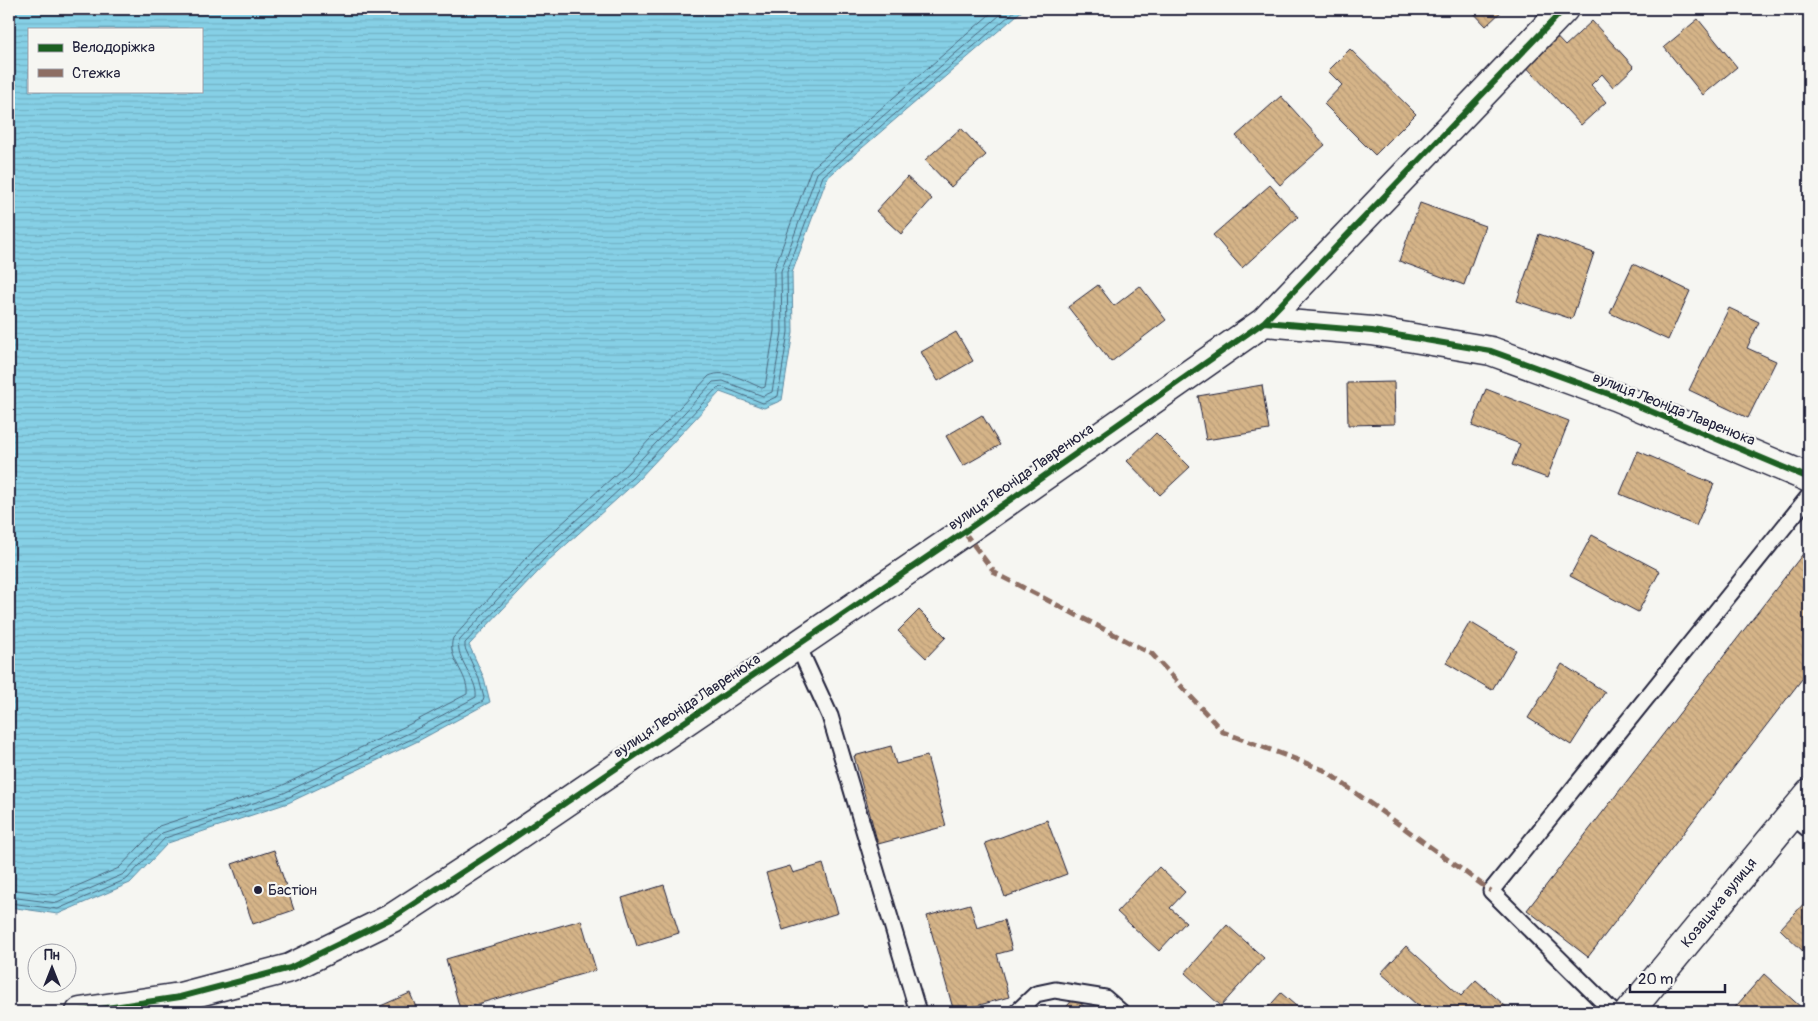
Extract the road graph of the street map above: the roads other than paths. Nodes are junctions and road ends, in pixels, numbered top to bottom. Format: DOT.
graph roads {
  1 [pos="1564,9"];
  2 [pos="1264,322"];
  3 [pos="1809,478"];
  4 [pos="1809,496"];
  5 [pos="798,646"];
  6 [pos="1809,794"];
  7 [pos="1800,822"];
  8 [pos="80,1012"];
  9 [pos="918,1012"];
  10 [pos="1018,1012"];
  11 [pos="1121,1012"];
  12 [pos="1613,1012"];
  13 [pos="1630,1012"];
  1 -- 2 [label="street, вулиця Леоніда Лавренюка"];
  2 -- 3 [label="street, вулиця Леоніда Лавренюка"];
  2 -- 5 [label="street, вулиця Леоніда Лавренюка"];
  4 -- 12 [label="lane"];
  5 -- 8 [label="street, вулиця Леоніда Лавренюка"];
  5 -- 9 [label="lane"];
  6 -- 7 [label="street, Козацька вулиця"];
  7 -- 13 [label="street, Козацька вулиця"];
  10 -- 11 [label="lane"];
}
